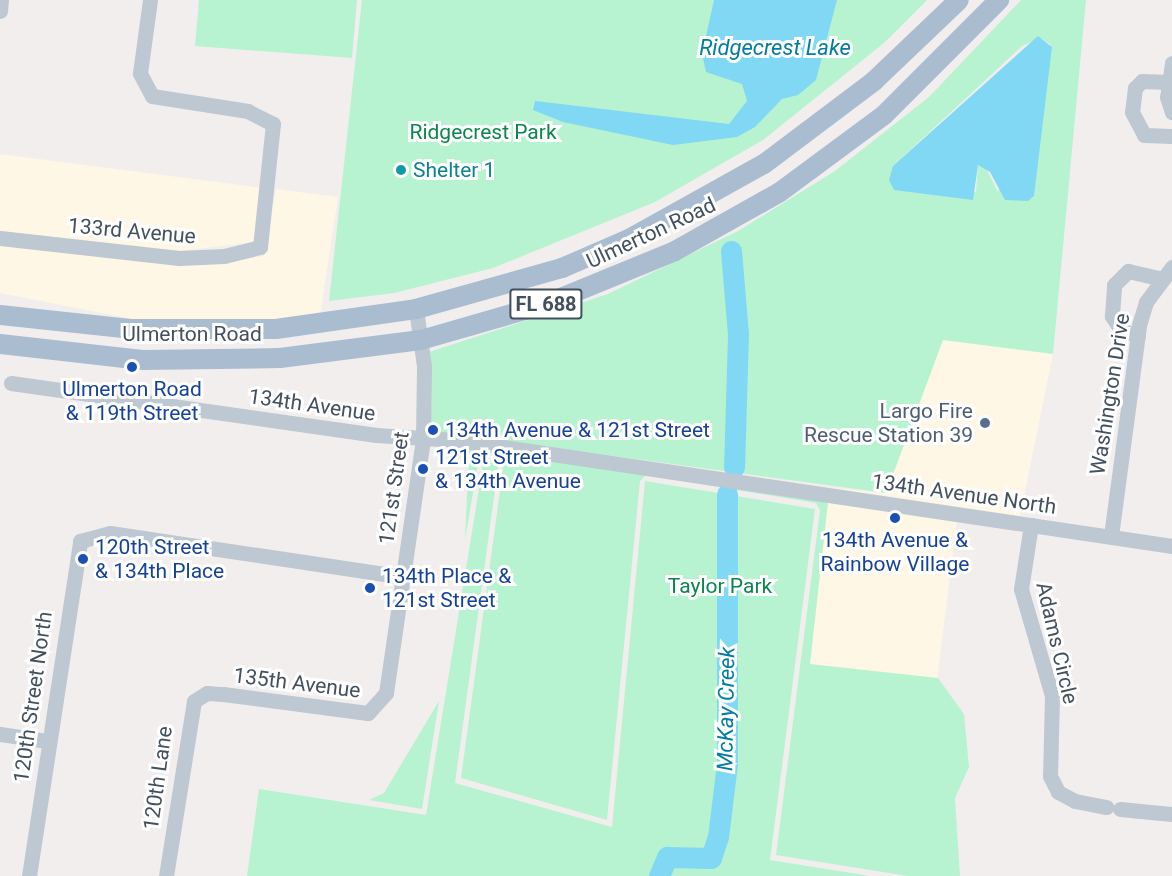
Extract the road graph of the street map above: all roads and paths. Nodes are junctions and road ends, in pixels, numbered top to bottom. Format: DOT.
graph roads {
  1 [pos="1,0"];
  2 [pos="150,0"];
  3 [pos="959,0"];
  4 [pos="999,0"];
  5 [pos="0,5"];
  6 [pos="0,11"];
  7 [pos="1172,63"];
  8 [pos="1169,82"];
  9 [pos="1172,112"];
  10 [pos="1172,136"];
  11 [pos="0,238"];
  12 [pos="1167,273"];
  13 [pos="416,309"];
  14 [pos="0,315"];
  15 [pos="1138,336"];
  16 [pos="421,340"];
  17 [pos="0,344"];
  18 [pos="10,383"];
  19 [pos="423,439"];
  20 [pos="750,484"];
  21 [pos="1031,525"];
  22 [pos="1111,536"];
  23 [pos="1172,546"];
  24 [pos="403,577"];
  25 [pos="207,693"];
  26 [pos="380,706"];
  27 [pos="0,734"];
  28 [pos="47,741"];
  29 [pos="1172,814"];
  30 [pos="29,876"];
  31 [pos="166,876"];
  1 -- 5 [label="street"];
  2 -- 11 [label="street, 133rd Avenue"];
  3 -- 13 [label="main road, Ulmerton Road / FL 688"];
  4 -- 16 [label="main road, Ulmerton Road / FL 688"];
  5 -- 6 [label="street"];
  7 -- 8 [label="street"];
  8 -- 9 [label="street"];
  8 -- 10 [label="street"];
  12 -- 15 [label="street, Washington Drive"];
  12 -- 15 [label="street"];
  13 -- 14 [label="main road, Ulmerton Road / FL 688"];
  13 -- 16 [label="street, 121st Street"];
  15 -- 22 [label="street, Washington Drive"];
  16 -- 17 [label="main road, Ulmerton Road / FL 688"];
  16 -- 19 [label="street, 121st Street"];
  18 -- 19 [label="street, 134th Avenue"];
  19 -- 20 [label="street, 134th Avenue"];
  19 -- 24 [label="street, 121st Street"];
  20 -- 21 [label="street, 134th Avenue North"];
  21 -- 22 [label="street, 134th Avenue North"];
  21 -- 29 [label="street, Adams Circle"];
  22 -- 23 [label="street, 134th Avenue North"];
  24 -- 26 [label="street, 121st Street"];
  24 -- 28 [label="street, 120th Street North"];
  25 -- 26 [label="street, 135th Avenue"];
  25 -- 31 [label="street, 120th Lane"];
  27 -- 28 [label="street"];
  28 -- 30 [label="street, 120th Street North"];
}
